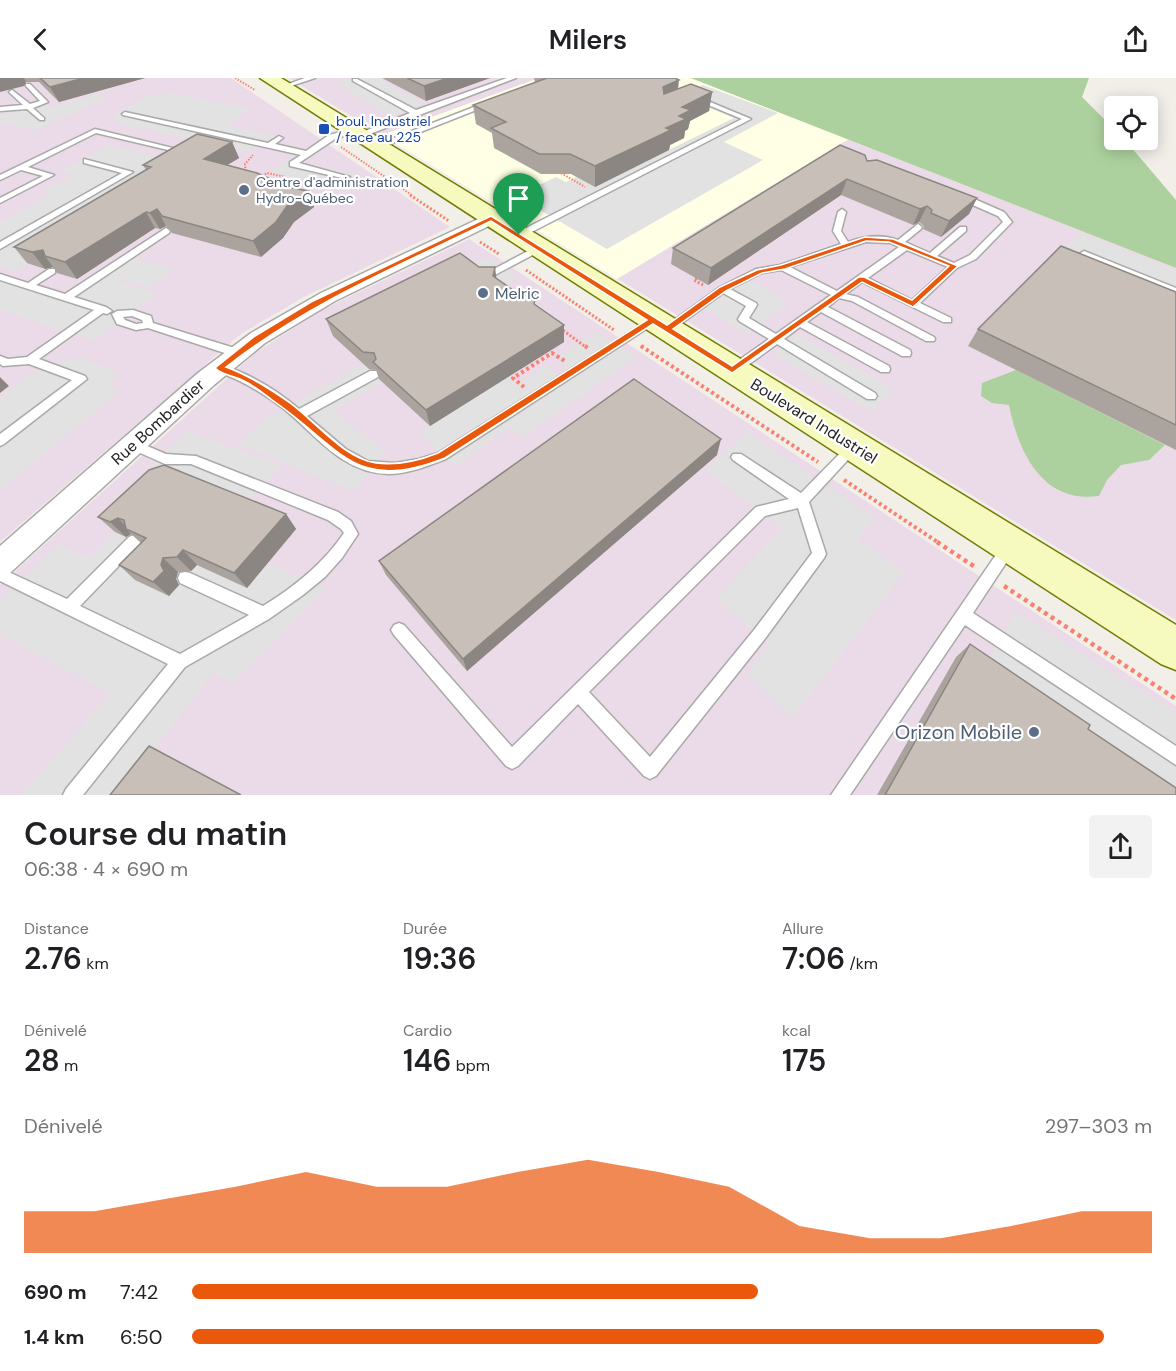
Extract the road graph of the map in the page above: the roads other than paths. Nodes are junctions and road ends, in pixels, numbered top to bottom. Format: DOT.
graph roads {
  1 [pos="312,78"];
  2 [pos="513,78"];
  3 [pos="355,80"];
  4 [pos="276,83"];
  5 [pos="28,85"];
  6 [pos="12,92"];
  7 [pos="688,96"];
  8 [pos="500,99"];
  9 [pos="28,107"];
  10 [pos="0,109"];
  11 [pos="416,113"];
  12 [pos="126,114"];
  13 [pos="42,119"];
  14 [pos="279,138"];
  15 [pos="355,138"];
  16 [pos="269,145"];
  17 [pos="185,152"];
  18 [pos="308,153"];
  19 [pos="87,162"];
  20 [pos="21,168"];
  21 [pos="346,177"];
  22 [pos="0,178"];
  23 [pos="957,195"];
  24 [pos="0,201"];
  25 [pos="842,212"];
  26 [pos="918,227"];
  27 [pos="483,228"];
  28 [pos="963,229"];
  29 [pos="166,231"];
  30 [pos="846,245"];
  31 [pos="903,245"];
  32 [pos="0,246"];
  33 [pos="522,252"];
  34 [pos="1084,254"];
  35 [pos="931,256"];
  36 [pos="954,266"];
  37 [pos="782,267"];
  38 [pos="52,271"];
  39 [pos="486,276"];
  40 [pos="0,277"];
  41 [pos="861,278"];
  42 [pos="29,286"];
  43 [pos="723,289"];
  44 [pos="1176,291"];
  45 [pos="838,295"];
  46 [pos="66,298"];
  47 [pos="913,304"];
  48 [pos="820,307"];
  49 [pos="102,309"];
  50 [pos="947,320"];
  51 [pos="800,322"];
  52 [pos="653,331"];
  53 [pos="774,338"];
  54 [pos="930,339"];
  55 [pos="237,353"];
  56 [pos="906,353"];
  57 [pos="30,360"];
  58 [pos="2,364"];
  59 [pos="219,368"];
  60 [pos="885,369"];
  61 [pos="732,370"];
  62 [pos="374,374"];
  63 [pos="871,396"];
  64 [pos="298,415"];
  65 [pos="0,441"];
  66 [pos="133,445"];
  67 [pos="854,446"];
  68 [pos="738,457"];
  69 [pos="802,501"];
  70 [pos="134,541"];
  71 [pos="1011,544"];
  72 [pos="0,564"];
  73 [pos="0,574"];
  74 [pos="185,578"];
  75 [pos="69,607"];
  76 [pos="264,614"];
  77 [pos="963,615"];
  78 [pos="399,630"];
  79 [pos="1176,649"];
  80 [pos="180,662"];
  81 [pos="578,692"];
  82 [pos="1176,756"];
  83 [pos="72,795"];
  84 [pos="840,795"];
  1 -- 4 [label="lane"];
  2 -- 11 [label="lane"];
  3 -- 11 [label="lane"];
  4 -- 15 [label="street, Boulevard Industriel"];
  5 -- 9 [label="lane"];
  6 -- 9 [label="lane"];
  7 -- 33 [label="lane"];
  8 -- 15 [label="lane"];
  9 -- 10 [label="lane"];
  9 -- 13 [label="lane"];
  11 -- 15 [label="lane"];
  12 -- 16 [label="lane"];
  14 -- 16 [label="lane"];
  15 -- 18 [label="lane"];
  15 -- 27 [label="street, Boulevard Industriel"];
  16 -- 18 [label="lane"];
  17 -- 20 [label="lane"];
  18 -- 21 [label="lane"];
  19 -- 32 [label="lane"];
  20 -- 22 [label="lane"];
  20 -- 24 [label="lane"];
  23 -- 36 [label="lane"];
  25 -- 30 [label="lane"];
  26 -- 31 [label="lane"];
  27 -- 33 [label="street, Boulevard Industriel"];
  27 -- 55 [label="street, Rue Bombardier"];
  28 -- 35 [label="lane"];
  29 -- 46 [label="lane"];
  30 -- 31 [label="lane"];
  30 -- 37 [label="lane"];
  31 -- 35 [label="lane"];
  31 -- 41 [label="lane"];
  33 -- 39 [label="lane"];
  33 -- 52 [label="street, Boulevard Industriel"];
  34 -- 44 [label="lane"];
  35 -- 36 [label="lane"];
  36 -- 47 [label="lane"];
  37 -- 43 [label="lane"];
  37 -- 45 [label="lane"];
  38 -- 42 [label="lane"];
  40 -- 42 [label="lane"];
  41 -- 45 [label="lane"];
  41 -- 47 [label="lane"];
  42 -- 46 [label="lane"];
  43 -- 52 [label="lane"];
  43 -- 53 [label="lane"];
  45 -- 48 [label="lane"];
  45 -- 54 [label="lane"];
  46 -- 49 [label="lane"];
  47 -- 50 [label="lane"];
  48 -- 51 [label="lane"];
  48 -- 56 [label="lane"];
  49 -- 55 [label="lane"];
  49 -- 57 [label="lane"];
  51 -- 53 [label="lane"];
  51 -- 60 [label="lane"];
  52 -- 61 [label="street, Boulevard Industriel"];
  52 -- 64 [label="lane"];
  53 -- 61 [label="lane"];
  53 -- 63 [label="lane"];
  55 -- 59 [label="street, Rue Bombardier"];
  57 -- 58 [label="lane"];
  57 -- 65 [label="lane"];
  59 -- 64 [label="lane"];
  59 -- 66 [label="street, Rue Bombardier"];
  61 -- 67 [label="street, Boulevard Industriel"];
  62 -- 64 [label="lane"];
  66 -- 72 [label="street, Rue Bombardier"];
  66 -- 76 [label="lane"];
  67 -- 69 [label="lane"];
  67 -- 71 [label="street, Boulevard Industriel"];
  68 -- 69 [label="lane"];
  69 -- 81 [label="lane"];
  69 -- 81 [label="lane"];
  70 -- 75 [label="lane"];
  71 -- 77 [label="lane"];
  71 -- 79 [label="street, Boulevard Industriel"];
  73 -- 75 [label="lane"];
  74 -- 76 [label="lane"];
  75 -- 80 [label="lane"];
  76 -- 80 [label="lane"];
  77 -- 82 [label="lane"];
  77 -- 84 [label="lane"];
  78 -- 81 [label="lane"];
  80 -- 83 [label="lane"];
}
